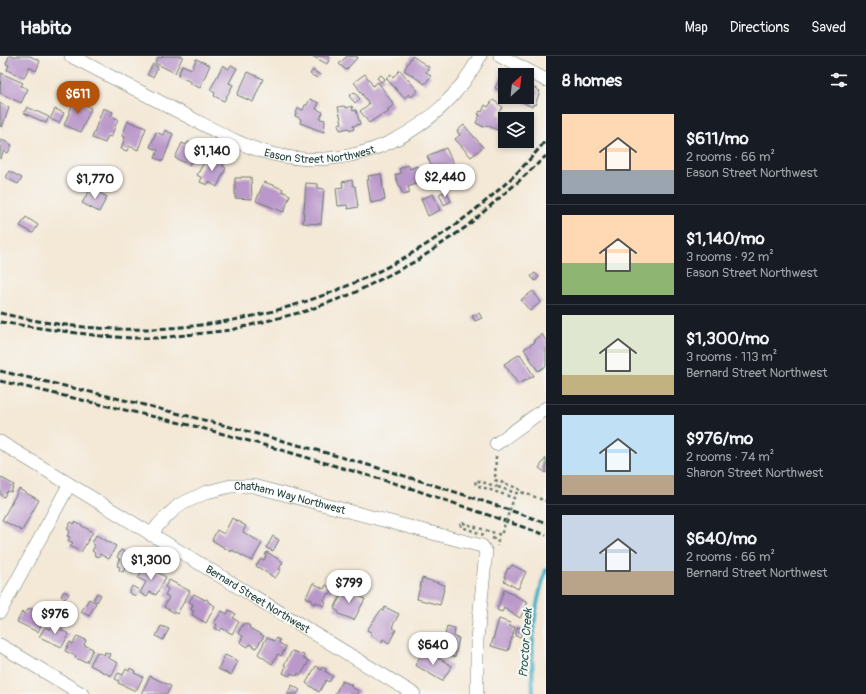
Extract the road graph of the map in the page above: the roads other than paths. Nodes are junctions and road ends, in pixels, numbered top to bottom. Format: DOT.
graph roads {
  1 [pos="71,56"];
  2 [pos="480,56"];
  3 [pos="500,56"];
  4 [pos="546,80"];
  5 [pos="546,408"];
  6 [pos="0,442"];
  7 [pos="496,444"];
  8 [pos="68,485"];
  9 [pos="151,535"];
  10 [pos="0,612"];
  11 [pos="0,645"];
  12 [pos="82,694"];
  13 [pos="414,694"];
  14 [pos="477,694"];
  1 -- 2 [label="street, Eason Street Northwest"];
  3 -- 4 [label="street"];
  5 -- 7 [label="street"];
  6 -- 8 [label="street, Bernard Street Northwest"];
  8 -- 9 [label="street, Bernard Street Northwest"];
  8 -- 10 [label="street"];
  9 -- 13 [label="street, Bernard Street Northwest"];
  9 -- 14 [label="street, Chatham Way Northwest"];
  11 -- 12 [label="street"];
}
